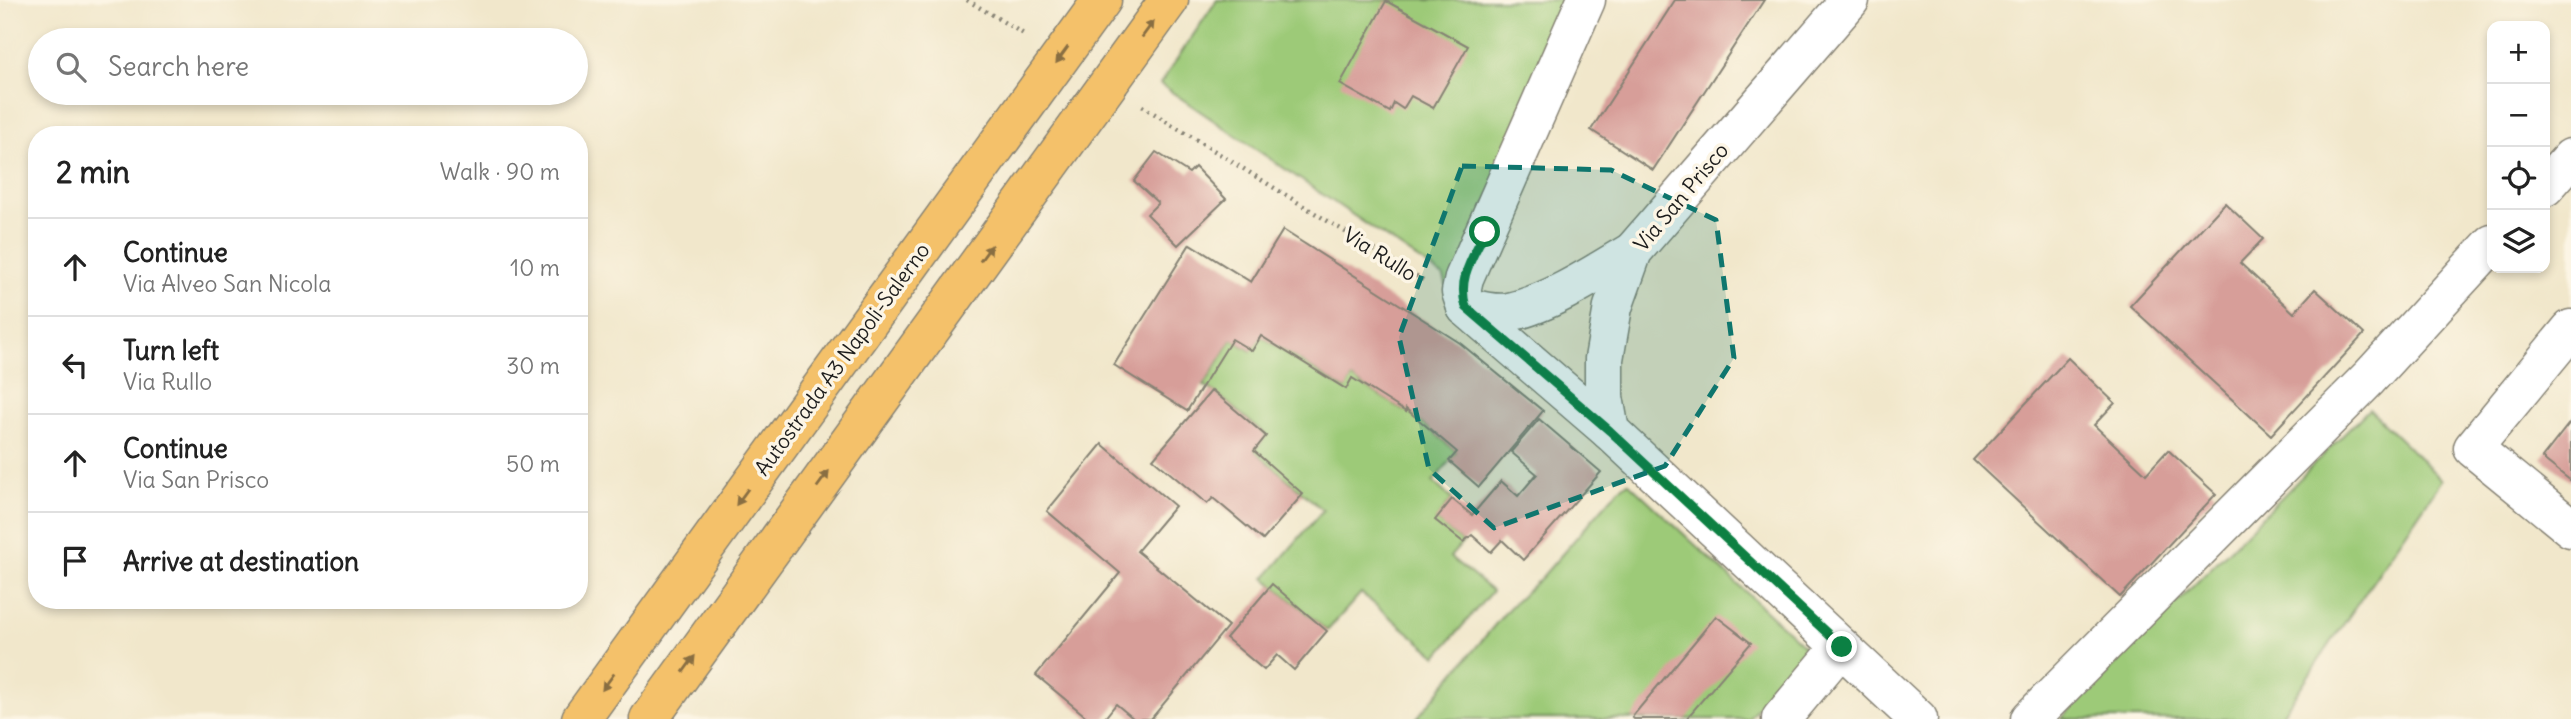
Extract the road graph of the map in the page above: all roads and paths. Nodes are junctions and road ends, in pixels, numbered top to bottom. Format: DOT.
graph roads {
  1 [pos="967,0"];
  2 [pos="1102,0"];
  3 [pos="1169,0"];
  4 [pos="1586,0"];
  5 [pos="1850,0"];
  6 [pos="1031,39"];
  7 [pos="1133,100"];
  8 [pos="2571,158"];
  9 [pos="2550,181"];
  10 [pos="2487,249"];
  11 [pos="1633,251"];
  12 [pos="1466,307"];
  13 [pos="2571,329"];
  14 [pos="1610,431"];
  15 [pos="2571,528"];
  16 [pos="1842,647"];
  17 [pos="581,719"];
  18 [pos="649,719"];
  19 [pos="1781,719"];
  20 [pos="1918,719"];
  21 [pos="2030,719"];
  1 -- 6 [label="path"];
  2 -- 17 [label="highway, Autostrada A3 Napoli-Salerno, one-way"];
  18 -- 3 [label="highway, one-way"];
  4 -- 12 [label="street"];
  5 -- 11 [label="street, Via San Prisco"];
  7 -- 12 [label="path, Via Rullo"];
  8 -- 9 [label="street"];
  10 -- 21 [label="street"];
  11 -- 12 [label="street"];
  11 -- 14 [label="street, Via San Prisco"];
  12 -- 14 [label="street"];
  13 -- 15 [label="street"];
  14 -- 16 [label="street"];
  16 -- 19 [label="street"];
  16 -- 20 [label="street"];
}
